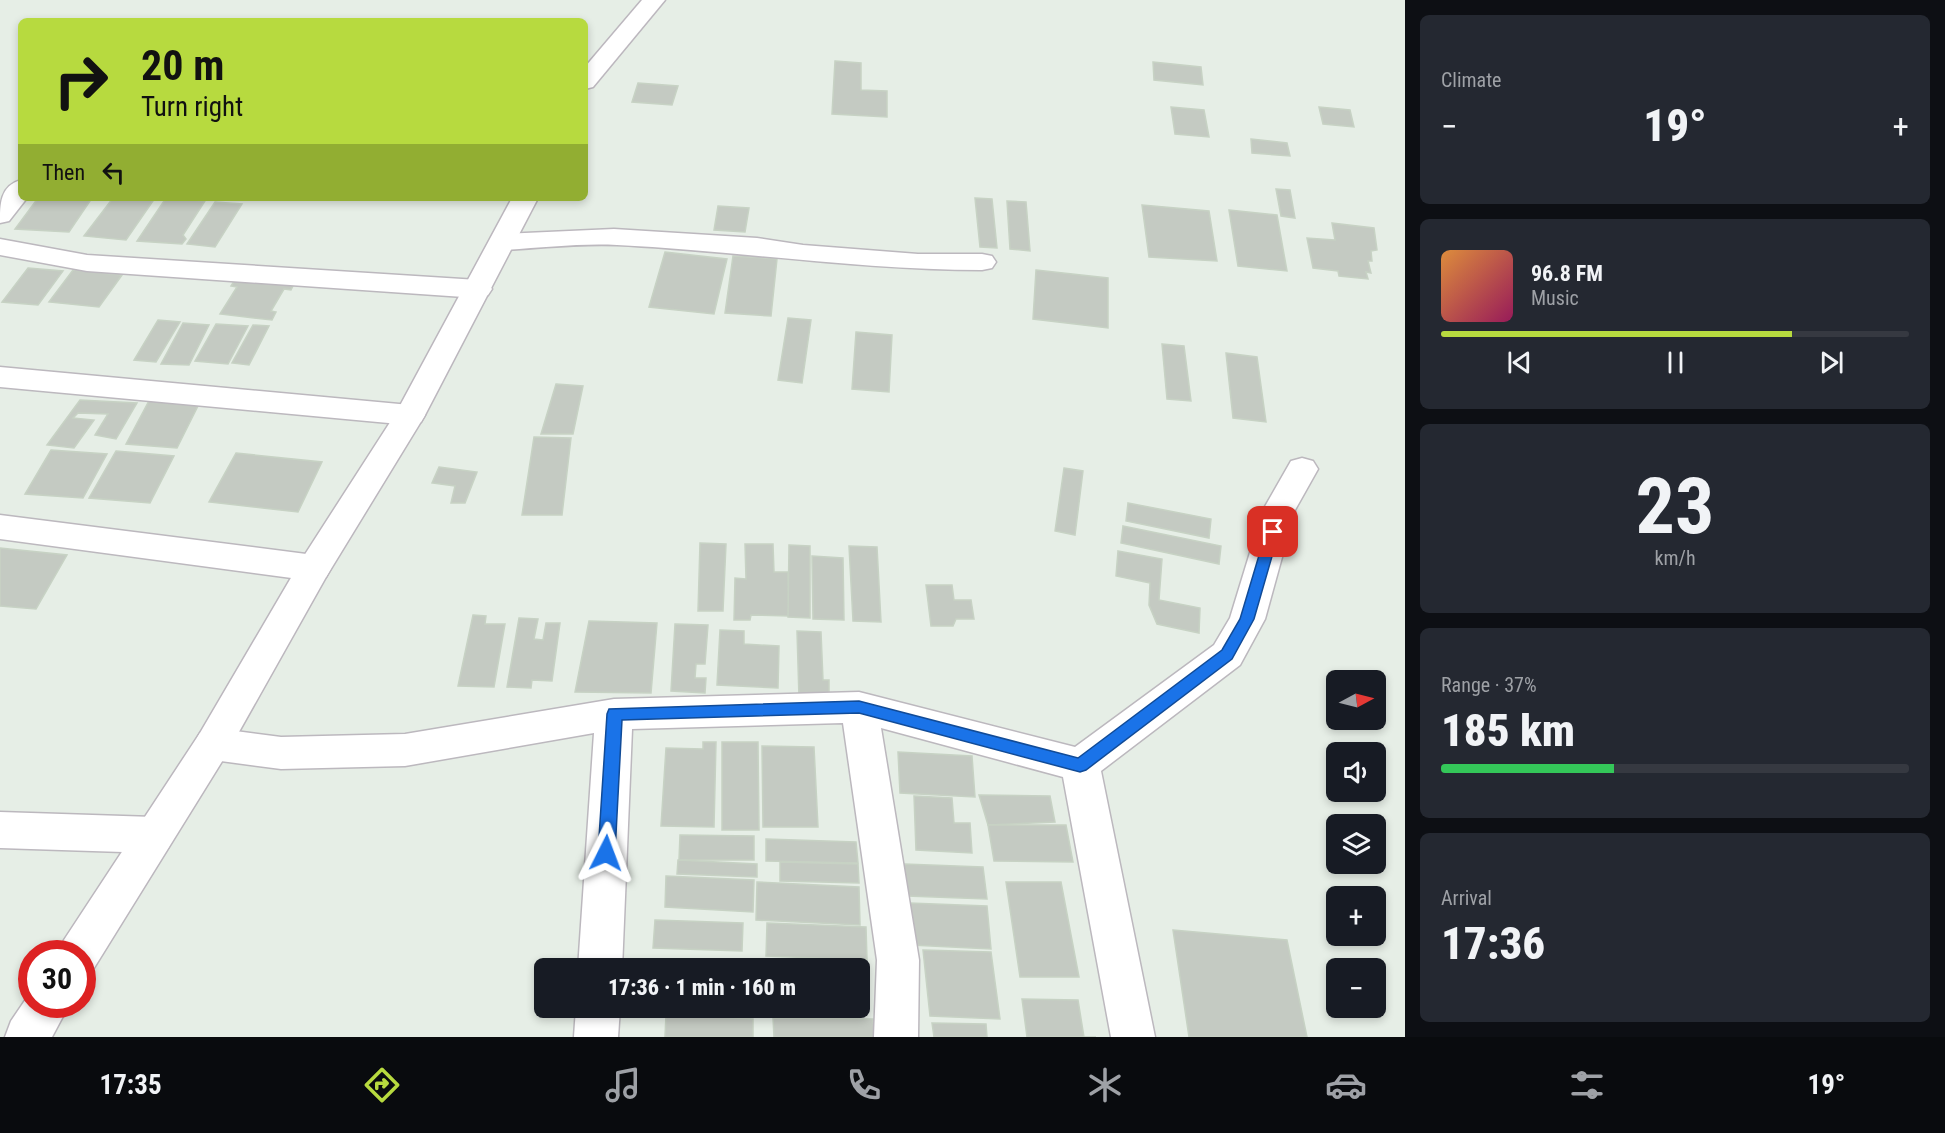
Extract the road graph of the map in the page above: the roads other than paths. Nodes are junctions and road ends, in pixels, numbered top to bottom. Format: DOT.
graph roads {
  1 [pos="654,0"];
  2 [pos="588,78"];
  3 [pos="18,192"];
  4 [pos="524,201"];
  5 [pos="0,215"];
  6 [pos="503,242"];
  7 [pos="0,247"];
  8 [pos="982,262"];
  9 [pos="478,289"];
  10 [pos="0,377"];
  11 [pos="410,415"];
  12 [pos="1302,469"];
  13 [pos="0,528"];
  14 [pos="314,568"];
  15 [pos="859,707"];
  16 [pos="614,714"];
  17 [pos="213,744"];
  18 [pos="1080,765"];
  19 [pos="0,830"];
  20 [pos="154,835"];
  21 [pos="88,940"];
  22 [pos="601,958"];
  23 [pos="39,1018"];
  24 [pos="597,1018"];
  25 [pos="27,1037"];
  26 [pos="596,1037"];
  27 [pos="896,1037"];
  28 [pos="1133,1037"];
  1 -- 2 [label="street"];
  3 -- 5 [label="street"];
  4 -- 6 [label="street"];
  6 -- 8 [label="street"];
  6 -- 9 [label="street"];
  7 -- 9 [label="street"];
  9 -- 11 [label="street"];
  10 -- 11 [label="street"];
  11 -- 14 [label="street"];
  12 -- 18 [label="street"];
  13 -- 14 [label="street"];
  14 -- 17 [label="street"];
  15 -- 16 [label="street"];
  15 -- 18 [label="street"];
  15 -- 27 [label="street"];
  16 -- 17 [label="street"];
  16 -- 22 [label="street"];
  17 -- 20 [label="street"];
  18 -- 28 [label="street"];
  19 -- 20 [label="street"];
  20 -- 21 [label="street"];
  23 -- 25 [label="street"];
  24 -- 26 [label="street"];
}
